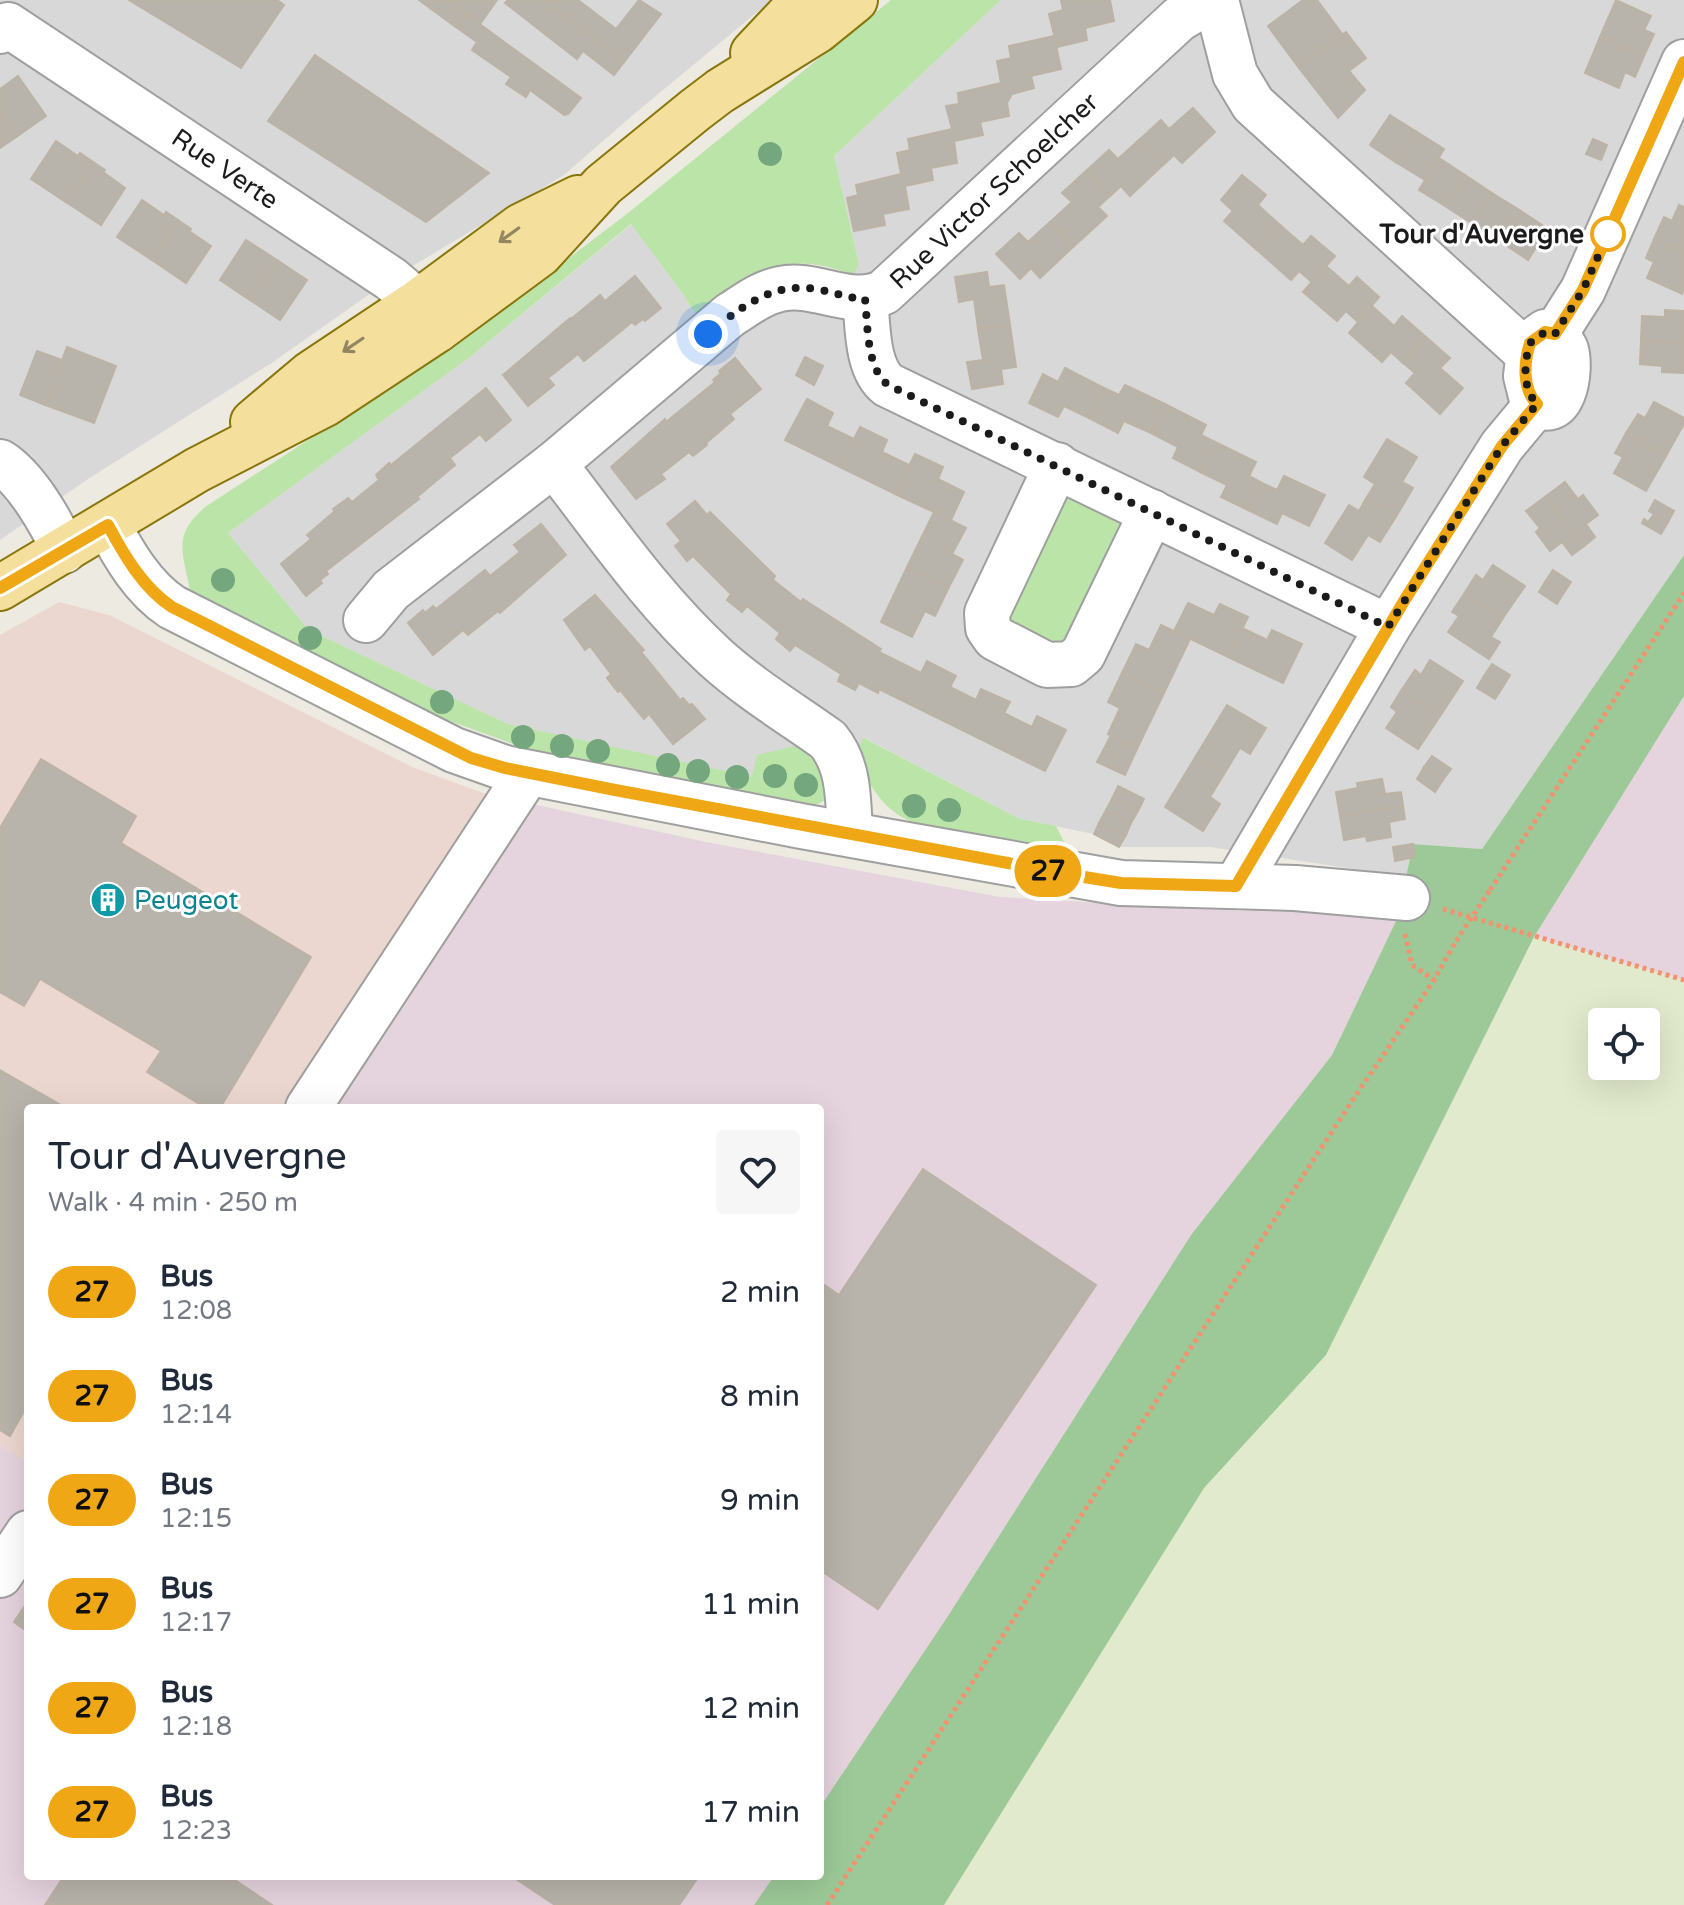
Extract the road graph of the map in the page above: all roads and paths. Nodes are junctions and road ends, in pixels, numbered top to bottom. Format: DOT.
graph roads {
  1 [pos="803,0"];
  2 [pos="855,0"];
  3 [pos="1213,0"];
  4 [pos="0,31"];
  5 [pos="1684,62"];
  6 [pos="720,91"];
  7 [pos="865,299"];
  8 [pos="428,316"];
  9 [pos="1541,344"];
  10 [pos="0,462"];
  11 [pos="554,464"];
  12 [pos="1057,465"];
  13 [pos="1152,512"];
  14 [pos="108,525"];
  15 [pos="64,551"];
  16 [pos="0,588"];
  17 [pos="1684,593"];
  18 [pos="366,620"];
  19 [pos="1388,627"];
  20 [pos="528,773"];
  21 [pos="850,834"];
  22 [pos="1236,886"];
  23 [pos="1407,898"];
  24 [pos="1434,980"];
  25 [pos="1684,980"];
  26 [pos="311,1104"];
  27 [pos="24,1539"];
  28 [pos="0,1575"];
  29 [pos="827,1905"];
  1 -- 6 [label="main road"];
  2 -- 6 [label="main road"];
  3 -- 7 [label="street, Rue Victor Schoelcher"];
  3 -- 9 [label="street"];
  4 -- 8 [label="street, Rue Verte"];
  5 -- 9 [label="street"];
  6 -- 8 [label="main road"];
  7 -- 11 [label="street"];
  7 -- 12 [label="street, Rue Victor Schoelcher"];
  8 -- 14 [label="main road"];
  9 -- 19 [label="street"];
  10 -- 15 [label="street"];
  11 -- 18 [label="street"];
  11 -- 21 [label="street"];
  12 -- 13 [label="street, Rue Victor Schoelcher"];
  12 -- 13 [label="street"];
  13 -- 19 [label="street, Rue Victor Schoelcher"];
  14 -- 15 [label="main road"];
  14 -- 20 [label="street"];
  15 -- 16 [label="main road"];
  17 -- 24 [label="path, bridge"];
  19 -- 22 [label="street"];
  20 -- 21 [label="street"];
  20 -- 26 [label="street"];
  21 -- 22 [label="street"];
  22 -- 23 [label="street"];
  23 -- 24 [label="path"];
  23 -- 25 [label="path"];
  24 -- 29 [label="path"];
  27 -- 28 [label="street"];
}
